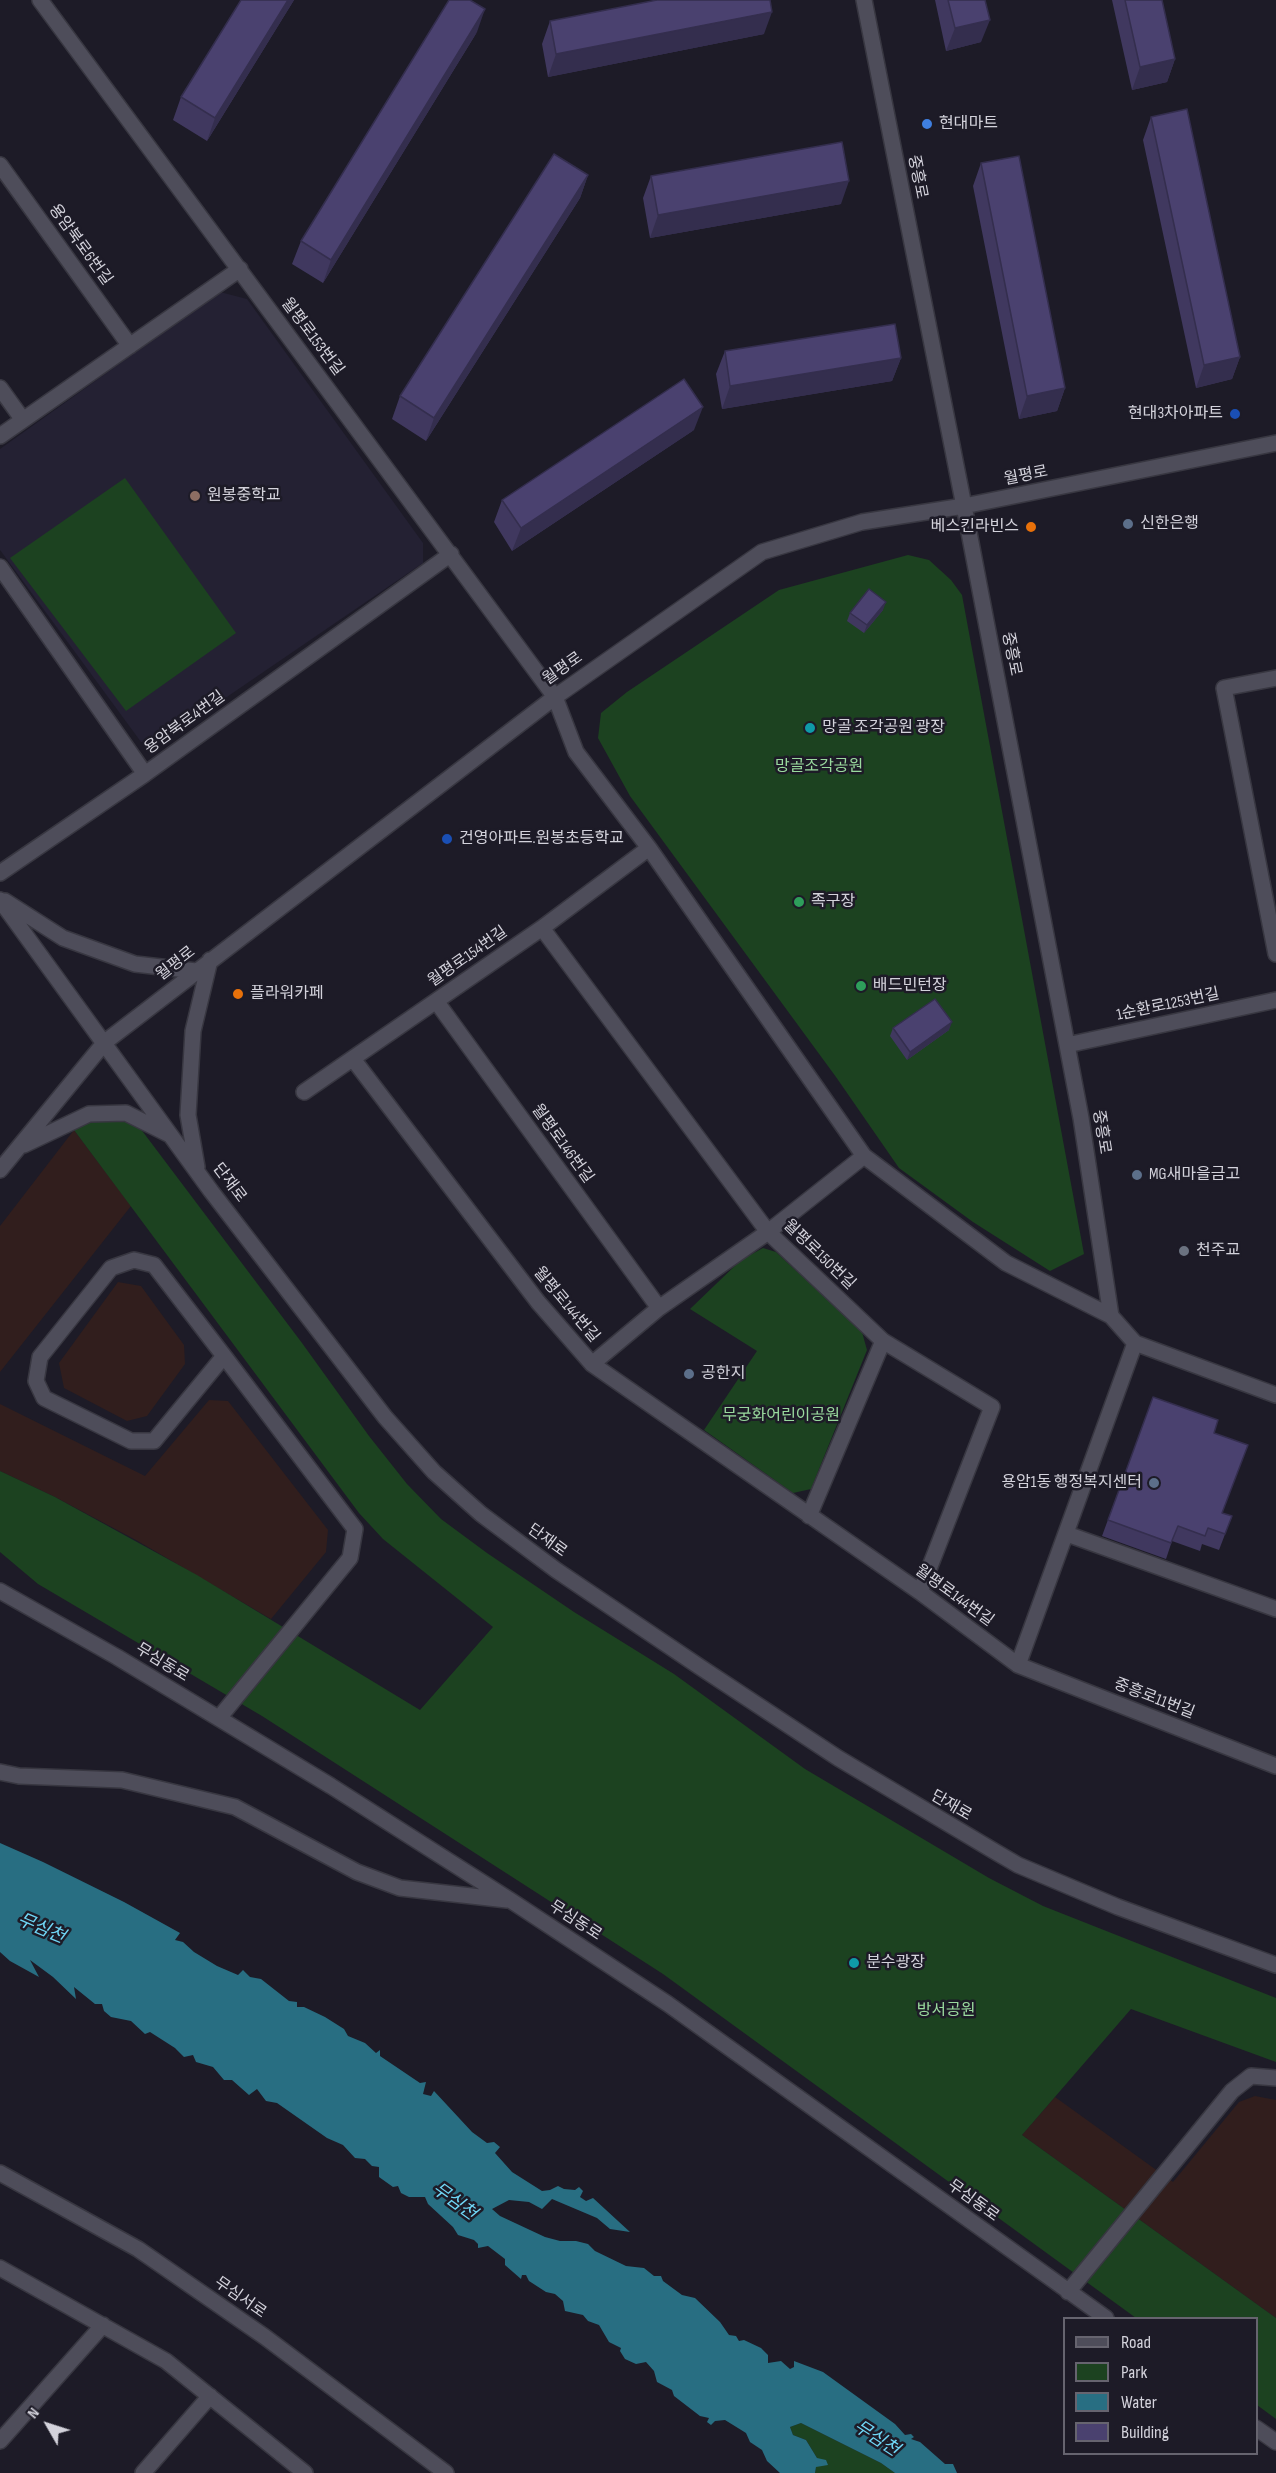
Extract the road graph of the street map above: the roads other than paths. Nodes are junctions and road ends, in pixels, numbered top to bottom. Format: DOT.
graph roads {
  1 [pos="40,0"];
  2 [pos="864,0"];
  3 [pos="0,165"];
  4 [pos="240,270"];
  5 [pos="130,346"];
  6 [pos="0,388"];
  7 [pos="23,420"];
  8 [pos="0,436"];
  9 [pos="1276,443"];
  10 [pos="964,506"];
  11 [pos="451,554"];
  12 [pos="0,567"];
  13 [pos="1276,678"];
  14 [pos="555,697"];
  15 [pos="145,774"];
  16 [pos="649,848"];
  17 [pos="0,873"];
  18 [pos="2,904"];
  19 [pos="542,928"];
  20 [pos="1276,954"];
  21 [pos="210,960"];
  22 [pos="196,971"];
  23 [pos="1276,1000"];
  24 [pos="436,1001"];
  25 [pos="105,1042"];
  26 [pos="1067,1045"];
  27 [pos="353,1059"];
  28 [pos="304,1092"];
  29 [pos="172,1136"];
  30 [pos="19,1148"];
  31 [pos="864,1156"];
  32 [pos="0,1170"];
  33 [pos="198,1173"];
  34 [pos="768,1232"];
  35 [pos="659,1308"];
  36 [pos="1111,1316"];
  37 [pos="883,1341"];
  38 [pos="1135,1343"];
  39 [pos="224,1356"];
  40 [pos="592,1364"];
  41 [pos="1276,1395"];
  42 [pos="809,1516"];
  43 [pos="1067,1534"];
  44 [pos="0,1591"];
  45 [pos="920,1592"];
  46 [pos="1276,1609"];
  47 [pos="1018,1665"];
  48 [pos="219,1718"];
  49 [pos="1276,1766"];
  50 [pos="0,1772"];
  51 [pos="510,1900"];
  52 [pos="1276,1965"];
  53 [pos="1276,2078"];
  54 [pos="0,2173"];
  55 [pos="0,2268"];
  56 [pos="1068,2292"];
  57 [pos="1103,2317"];
  58 [pos="103,2325"];
  59 [pos="210,2396"];
  60 [pos="1258,2429"];
  61 [pos="0,2441"];
  62 [pos="1276,2442"];
  63 [pos="143,2473"];
  64 [pos="306,2473"];
  65 [pos="446,2473"];
  1 -- 4 [label="street, 월평로153번길"];
  2 -- 10 [label="street, 중흥로"];
  3 -- 5 [label="street, 용암북로6번길"];
  4 -- 5 [label="street"];
  4 -- 11 [label="street, 월평로153번길"];
  5 -- 7 [label="street"];
  6 -- 7 [label="street"];
  7 -- 8 [label="street"];
  9 -- 10 [label="street, 월평로"];
  10 -- 14 [label="street, 월평로"];
  10 -- 26 [label="street, 중흥로"];
  11 -- 14 [label="street, 월평로153번길"];
  11 -- 15 [label="street, 용암북로4번길"];
  12 -- 15 [label="street, 용암북로4번길"];
  13 -- 20 [label="street"];
  14 -- 16 [label="street, 월평로153번길"];
  14 -- 21 [label="street, 월평로"];
  15 -- 17 [label="street"];
  16 -- 19 [label="street, 월평로154번길"];
  16 -- 31 [label="street, 월평로153번길"];
  18 -- 22 [label="street"];
  18 -- 25 [label="street, 단재로"];
  19 -- 24 [label="street, 월평로154번길"];
  19 -- 34 [label="street, 월평로150번길"];
  21 -- 22 [label="street, 월평로"];
  21 -- 33 [label="street"];
  22 -- 25 [label="street, 월평로"];
  23 -- 26 [label="street, 1순환로1253번길"];
  24 -- 27 [label="street, 월평로154번길"];
  24 -- 35 [label="street, 월평로146번길"];
  25 -- 29 [label="street, 단재로"];
  25 -- 30 [label="street, 월평로"];
  26 -- 36 [label="street, 중흥로"];
  27 -- 28 [label="street, 월평로154번길"];
  27 -- 40 [label="street, 월평로144번길"];
  29 -- 30 [label="street"];
  29 -- 33 [label="street, 단재로"];
  30 -- 32 [label="street, 월평로"];
  31 -- 34 [label="street"];
  31 -- 36 [label="street, 월평로153번길"];
  33 -- 52 [label="street, 단재로"];
  34 -- 35 [label="street"];
  34 -- 37 [label="street, 월평로150번길"];
  35 -- 40 [label="street"];
  36 -- 38 [label="street"];
  37 -- 42 [label="street"];
  37 -- 45 [label="street, 월평로150번길"];
  38 -- 41 [label="street"];
  38 -- 43 [label="street"];
  39 -- 39 [label="street"];
  39 -- 48 [label="street"];
  40 -- 42 [label="street, 월평로144번길"];
  42 -- 45 [label="street, 월평로144번길"];
  43 -- 46 [label="street"];
  43 -- 47 [label="street"];
  44 -- 48 [label="street, 무심동로"];
  45 -- 47 [label="street, 월평로144번길"];
  47 -- 49 [label="street, 중흥로11번길"];
  48 -- 51 [label="street, 무심동로"];
  50 -- 51 [label="street"];
  51 -- 56 [label="street, 무심동로"];
  53 -- 56 [label="street"];
  54 -- 65 [label="street, 무심서로"];
  55 -- 58 [label="street"];
  56 -- 57 [label="street, 무심동로"];
  58 -- 59 [label="street"];
  58 -- 61 [label="street"];
  59 -- 63 [label="street"];
  59 -- 64 [label="street"];
  60 -- 62 [label="street"];
}
